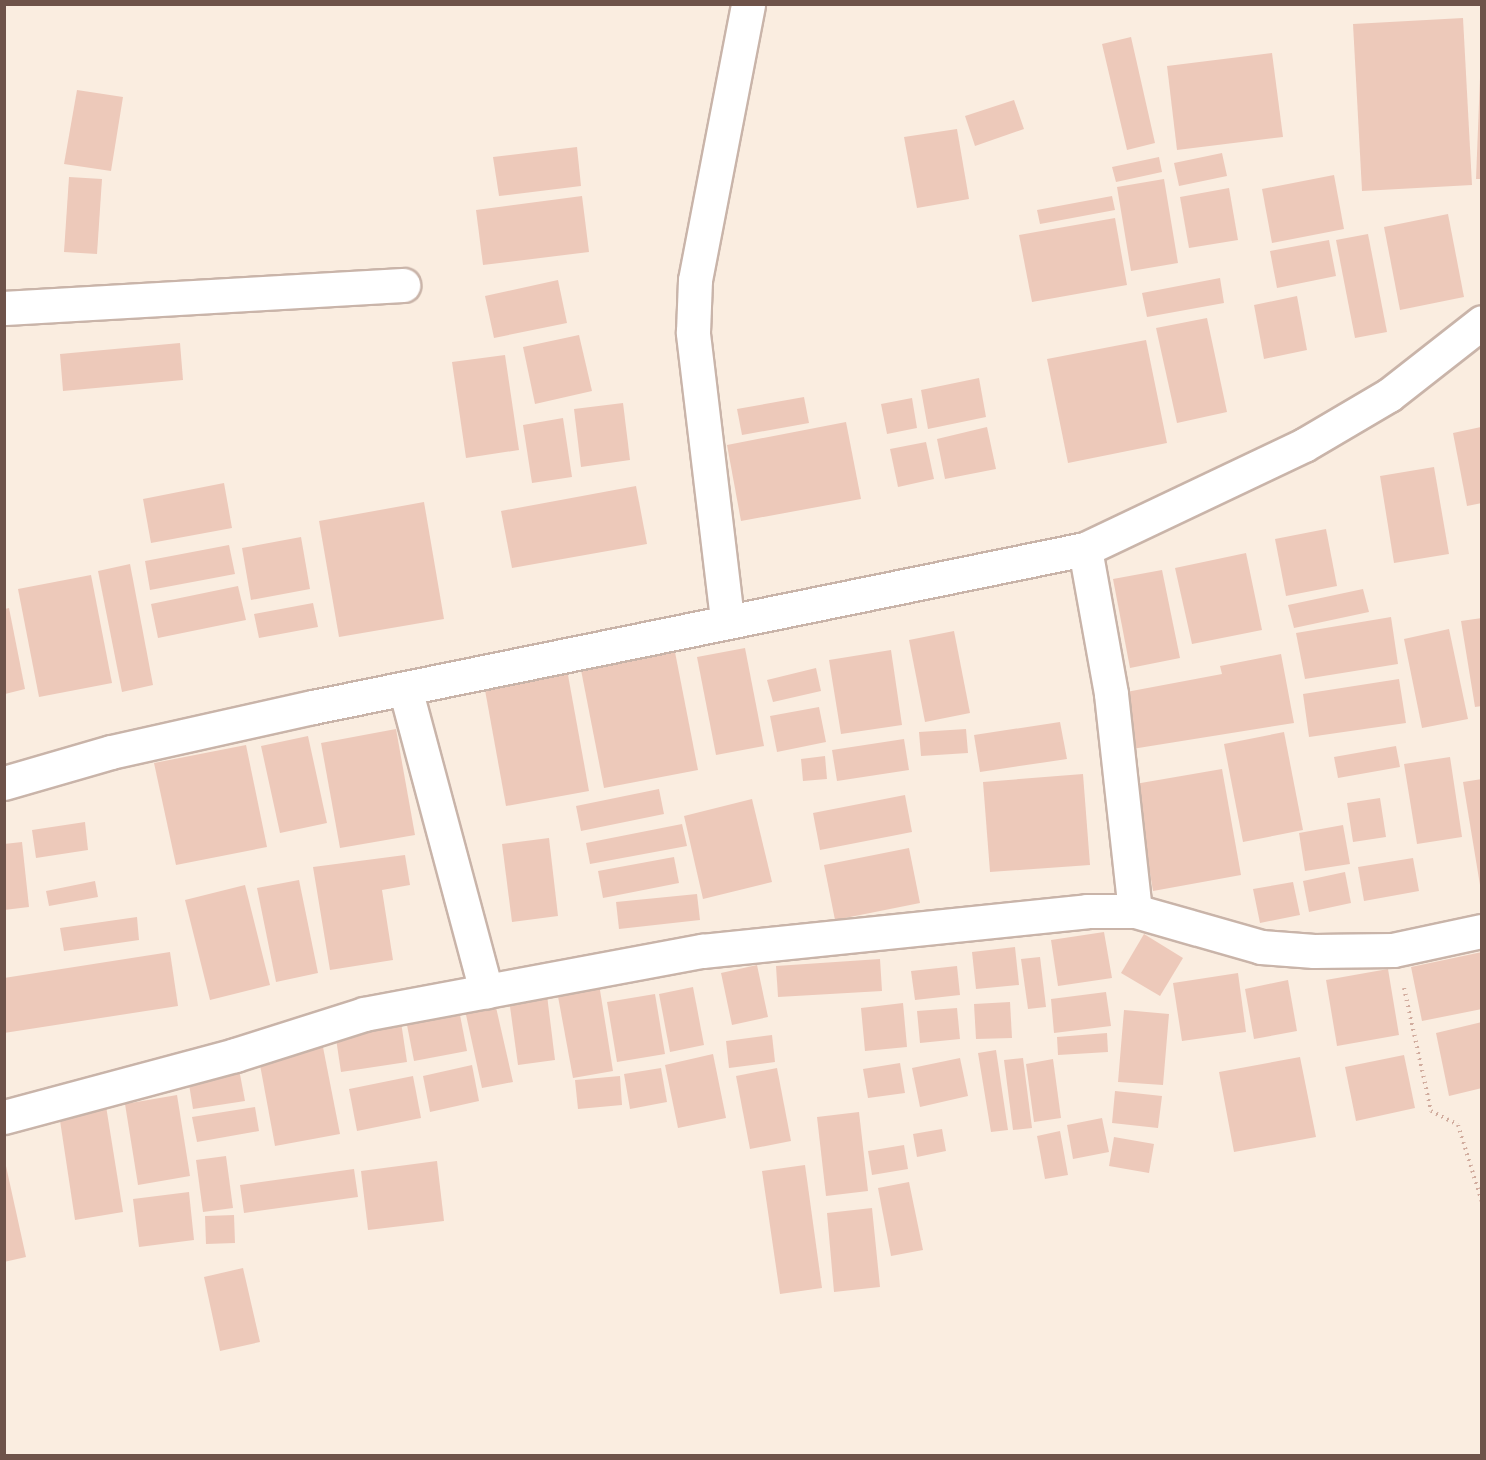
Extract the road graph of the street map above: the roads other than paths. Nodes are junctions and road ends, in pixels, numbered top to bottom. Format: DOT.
graph roads {
  1 [pos="748,4"];
  2 [pos="403,285"];
  3 [pos="4,308"];
  4 [pos="1482,322"];
  5 [pos="1085,549"];
  6 [pos="727,619"];
  7 [pos="406,692"];
  8 [pos="4,783"];
  9 [pos="1135,911"];
  10 [pos="1482,931"];
  11 [pos="486,991"];
  12 [pos="4,1117"];
  1 -- 6 [label="street"];
  2 -- 3 [label="street"];
  4 -- 5 [label="street"];
  5 -- 6 [label="street"];
  5 -- 9 [label="street"];
  6 -- 7 [label="street"];
  7 -- 8 [label="street"];
  7 -- 11 [label="street"];
  9 -- 10 [label="street"];
  9 -- 11 [label="street"];
  11 -- 12 [label="street"];
}
